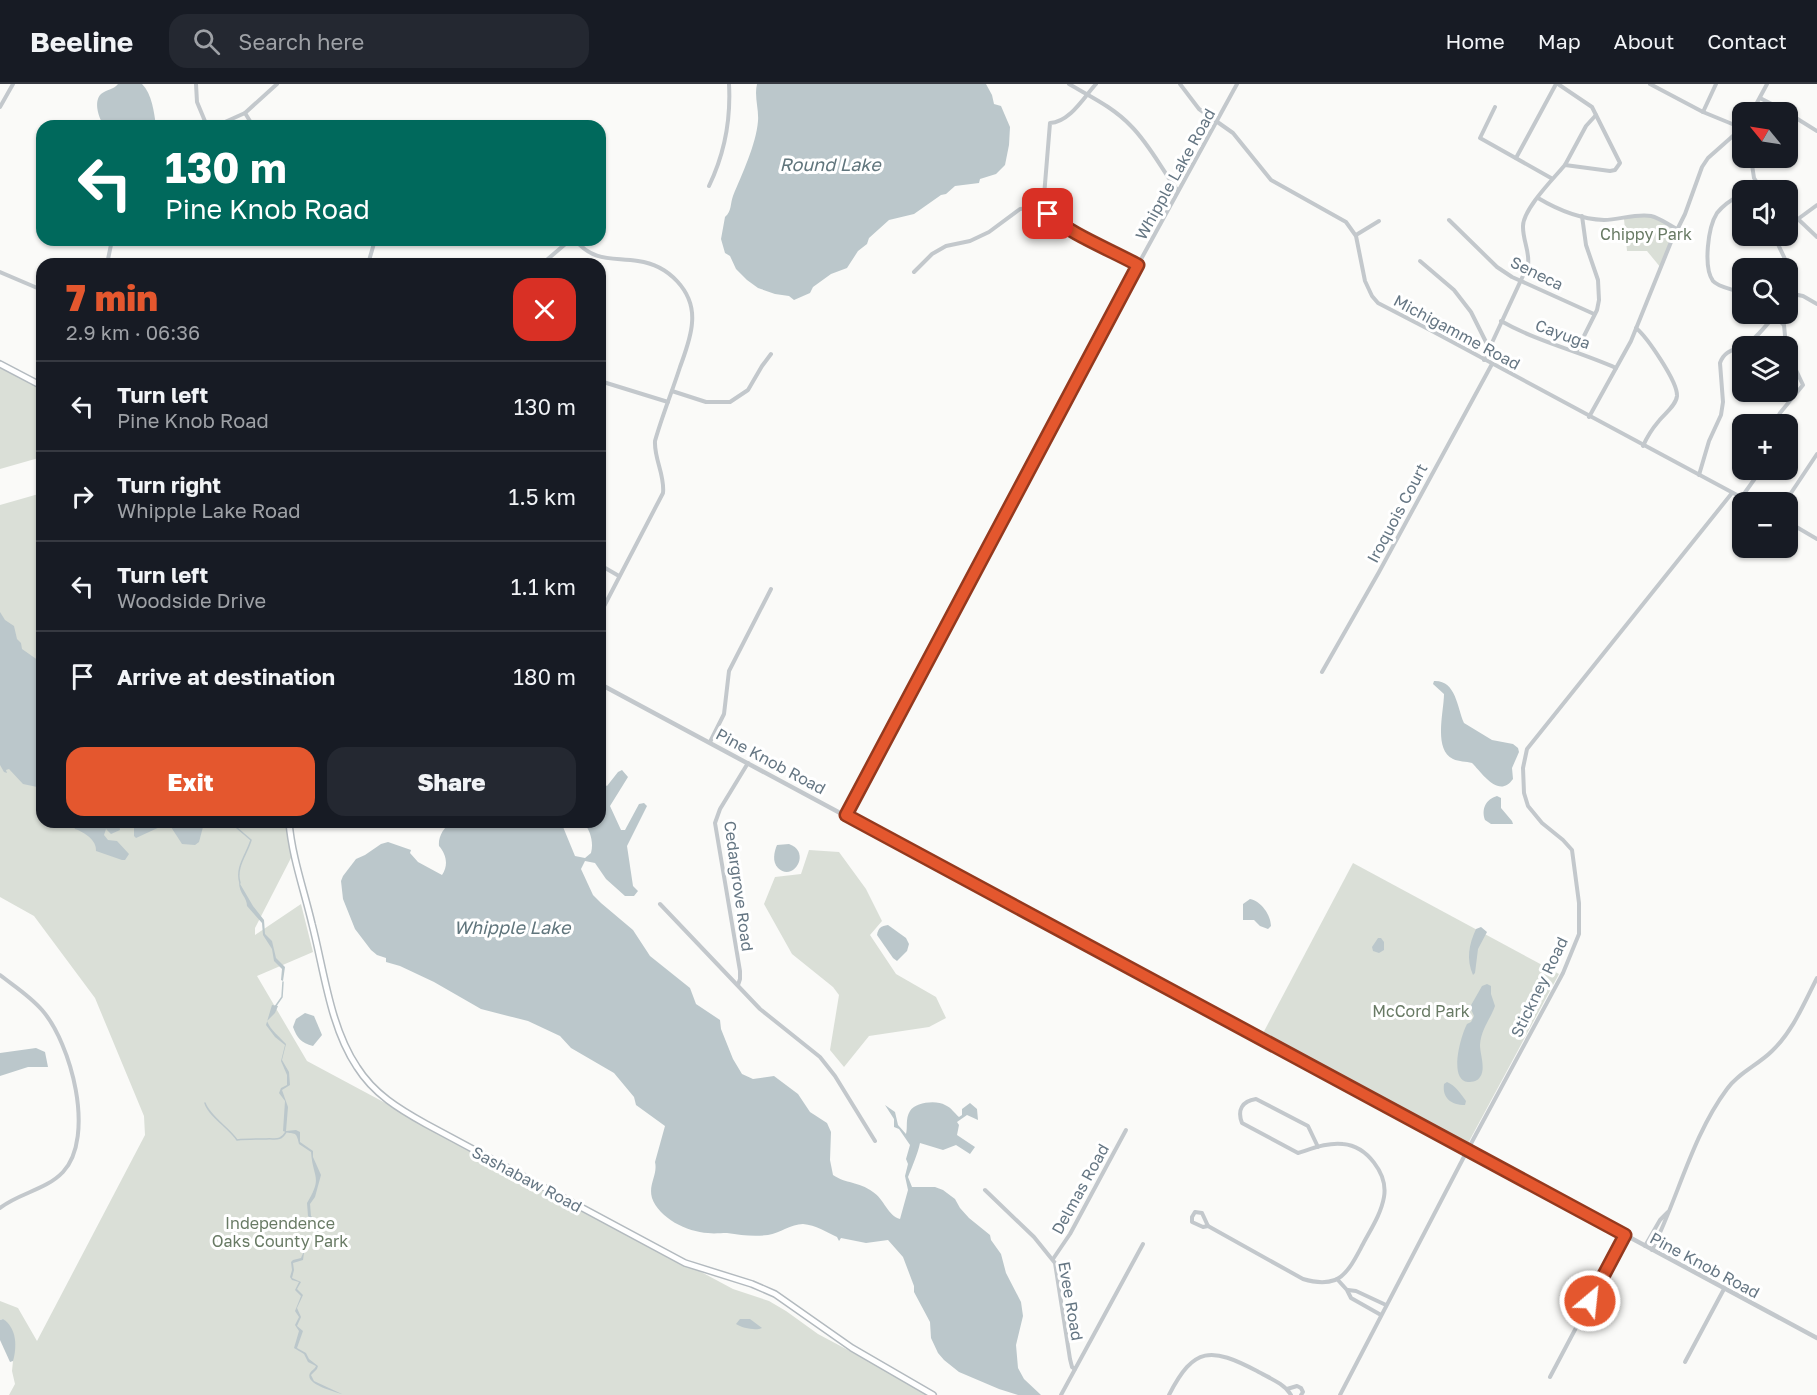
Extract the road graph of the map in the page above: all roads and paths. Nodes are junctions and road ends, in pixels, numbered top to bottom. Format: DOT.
graph roads {
  1 [pos="13,84"];
  2 [pos="196,84"];
  3 [pos="277,84"];
  4 [pos="729,84"];
  5 [pos="1070,84"];
  6 [pos="1096,84"];
  7 [pos="1180,84"];
  8 [pos="1237,84"];
  9 [pos="1557,84"];
  10 [pos="1650,84"];
  11 [pos="1668,84"];
  12 [pos="1716,84"];
  13 [pos="1767,84"];
  14 [pos="1664,92"];
  15 [pos="1087,94"];
  16 [pos="1760,98"];
  17 [pos="1758,102"];
  18 [pos="1767,102"];
  19 [pos="0,107"];
  20 [pos="1495,107"];
  21 [pos="1703,112"];
  22 [pos="245,113"];
  23 [pos="1596,115"];
  24 [pos="1798,119"];
  25 [pos="204,120"];
  26 [pos="229,120"];
  27 [pos="250,120"];
  28 [pos="1217,121"];
  29 [pos="1732,123"];
  30 [pos="1817,131"];
  31 [pos="1732,137"];
  32 [pos="1516,158"];
  33 [pos="1565,165"];
  34 [pos="1551,178"];
  35 [pos="709,186"];
  36 [pos="1178,191"];
  37 [pos="1538,198"];
  38 [pos="1732,200"];
  39 [pos="1817,205"];
  40 [pos="1048,214"];
  41 [pos="1582,216"];
  42 [pos="1798,219"];
  43 [pos="1449,220"];
  44 [pos="1379,221"];
  45 [pos="1677,229"];
  46 [pos="1356,235"];
  47 [pos="1817,237"];
  48 [pos="563,246"];
  49 [pos="581,246"];
  50 [pos="549,258"];
  51 [pos="603,258"];
  52 [pos="606,259"];
  53 [pos="1420,261"];
  54 [pos="1138,265"];
  55 [pos="0,272"];
  56 [pos="914,272"];
  57 [pos="1520,281"];
  58 [pos="36,287"];
  59 [pos="1732,290"];
  60 [pos="1798,295"];
  61 [pos="1817,304"];
  62 [pos="1594,314"];
  63 [pos="1501,321"];
  64 [pos="1766,324"];
  65 [pos="1636,328"];
  66 [pos="1489,348"];
  67 [pos="1576,352"];
  68 [pos="771,354"];
  69 [pos="1484,360"];
  70 [pos="0,364"];
  71 [pos="1492,364"];
  72 [pos="1616,368"];
  73 [pos="1798,374"];
  74 [pos="36,383"];
  75 [pos="606,383"];
  76 [pos="672,391"];
  77 [pos="1798,391"];
  78 [pos="1789,402"];
  79 [pos="668,403"];
  80 [pos="1779,414"];
  81 [pos="1590,417"];
  82 [pos="1643,446"];
  83 [pos="1817,454"];
  84 [pos="1699,475"];
  85 [pos="1792,492"];
  86 [pos="1732,494"];
  87 [pos="1798,528"];
  88 [pos="1817,538"];
  89 [pos="606,568"];
  90 [pos="619,576"];
  91 [pos="771,590"];
  92 [pos="606,602"];
  93 [pos="1322,672"];
  94 [pos="606,687"];
  95 [pos="710,742"];
  96 [pos="748,763"];
  97 [pos="846,815"];
  98 [pos="290,828"];
  99 [pos="660,904"];
  100 [pos="0,975"];
  101 [pos="1817,978"];
  102 [pos="738,985"];
  103 [pos="1126,1130"];
  104 [pos="875,1141"];
  105 [pos="1318,1147"];
  106 [pos="1467,1150"];
  107 [pos="985,1190"];
  108 [pos="0,1208"];
  109 [pos="1669,1212"];
  110 [pos="1208,1226"];
  111 [pos="1625,1235"];
  112 [pos="1143,1244"];
  113 [pos="1645,1246"];
  114 [pos="1652,1250"];
  115 [pos="1053,1259"];
  116 [pos="1337,1279"];
  117 [pos="1724,1289"];
  118 [pos="1347,1290"];
  119 [pos="1369,1298"];
  120 [pos="1386,1305"];
  121 [pos="1365,1306"];
  122 [pos="1381,1315"];
  123 [pos="1817,1338"];
  124 [pos="1685,1362"];
  125 [pos="1076,1369"];
  126 [pos="1550,1377"];
  127 [pos="1286,1389"];
  128 [pos="933,1395"];
  129 [pos="1061,1395"];
  130 [pos="1169,1395"];
  131 [pos="1291,1395"];
  132 [pos="1301,1395"];
  133 [pos="1340,1395"];
  1 -- 19 [label="street"];
  2 -- 25 [label="street"];
  3 -- 22 [label="street"];
  4 -- 35 [label="street"];
  5 -- 15 [label="street"];
  6 -- 15 [label="street"];
  7 -- 28 [label="street"];
  8 -- 28 [label="street, Whipple Lake Road"];
  9 -- 23 [label="street"];
  9 -- 32 [label="street"];
  10 -- 14 [label="street"];
  11 -- 14 [label="street"];
  12 -- 21 [label="street"];
  13 -- 16 [label="street"];
  14 -- 21 [label="street"];
  15 -- 36 [label="street"];
  15 -- 40 [label="street"];
  16 -- 17 [label="street"];
  16 -- 18 [label="street"];
  20 -- 32 [label="street"];
  21 -- 29 [label="street"];
  22 -- 26 [label="street"];
  22 -- 27 [label="street"];
  23 -- 33 [label="street"];
  23 -- 33 [label="street"];
  24 -- 30 [label="street"];
  28 -- 36 [label="street, Whipple Lake Road"];
  28 -- 46 [label="street"];
  31 -- 45 [label="street"];
  32 -- 34 [label="street"];
  33 -- 34 [label="street"];
  34 -- 37 [label="street"];
  36 -- 54 [label="street, Whipple Lake Road"];
  37 -- 41 [label="street"];
  37 -- 57 [label="street"];
  38 -- 59 [label="street"];
  39 -- 42 [label="street"];
  40 -- 54 [label="street"];
  40 -- 56 [label="street"];
  41 -- 45 [label="street"];
  41 -- 62 [label="street"];
  42 -- 47 [label="street"];
  43 -- 57 [label="street, Seneca"];
  44 -- 46 [label="street"];
  45 -- 65 [label="street"];
  46 -- 69 [label="street, Michigamme Road"];
  48 -- 50 [label="street"];
  49 -- 51 [label="street"];
  52 -- 76 [label="street"];
  53 -- 66 [label="street"];
  54 -- 97 [label="street, Whipple Lake Road"];
  55 -- 58 [label="street"];
  57 -- 62 [label="street, Seneca"];
  57 -- 63 [label="street"];
  60 -- 61 [label="street"];
  62 -- 67 [label="street"];
  63 -- 66 [label="street"];
  63 -- 67 [label="street, Cayuga"];
  64 -- 84 [label="street"];
  65 -- 72 [label="street"];
  65 -- 82 [label="street"];
  66 -- 69 [label="street"];
  67 -- 72 [label="street, Cayuga"];
  68 -- 76 [label="street"];
  69 -- 71 [label="street, Michigamme Road"];
  70 -- 74 [label="main road"];
  71 -- 81 [label="street, Michigamme Road"];
  71 -- 93 [label="street, Iroquois Court"];
  72 -- 81 [label="street"];
  73 -- 77 [label="street"];
  75 -- 79 [label="street"];
  76 -- 79 [label="street"];
  78 -- 80 [label="street"];
  79 -- 90 [label="street"];
  81 -- 82 [label="street, Michigamme Road"];
  82 -- 84 [label="street, Michigamme Road"];
  83 -- 85 [label="street"];
  84 -- 86 [label="street, Michigamme Road"];
  86 -- 106 [label="street, Stickney Road"];
  87 -- 88 [label="street"];
  89 -- 90 [label="street"];
  90 -- 92 [label="street"];
  91 -- 95 [label="street"];
  94 -- 95 [label="street, Pine Knob Road"];
  95 -- 96 [label="street, Pine Knob Road"];
  96 -- 97 [label="street, Pine Knob Road"];
  96 -- 102 [label="street, Cedargrove Road"];
  97 -- 106 [label="street, Pine Knob Road"];
  98 -- 128 [label="main road, Sashabaw Road"];
  99 -- 102 [label="street"];
  100 -- 108 [label="street"];
  101 -- 109 [label="street"];
  102 -- 104 [label="street"];
  103 -- 115 [label="street, Delmas Road"];
  105 -- 105 [label="street"];
  105 -- 116 [label="street"];
  106 -- 111 [label="street, Pine Knob Road"];
  106 -- 120 [label="street, Stickney Road"];
  107 -- 115 [label="street, Evee Road"];
  109 -- 113 [label="street"];
  109 -- 114 [label="street"];
  110 -- 110 [label="street"];
  110 -- 116 [label="street"];
  111 -- 113 [label="street, Pine Knob Road"];
  111 -- 126 [label="street"];
  112 -- 125 [label="street"];
  113 -- 114 [label="street, Pine Knob Road"];
  114 -- 117 [label="street, Pine Knob Road"];
  115 -- 125 [label="street, Evee Road"];
  116 -- 118 [label="street"];
  117 -- 123 [label="street, Pine Knob Road"];
  117 -- 124 [label="street"];
  118 -- 119 [label="street"];
  118 -- 121 [label="street"];
  119 -- 120 [label="street"];
  119 -- 121 [label="street"];
  120 -- 122 [label="street, Stickney Road"];
  121 -- 122 [label="street"];
  122 -- 133 [label="street, Stickney Road"];
  125 -- 129 [label="street"];
  127 -- 130 [label="street"];
  127 -- 131 [label="street"];
  127 -- 132 [label="street"];
}
